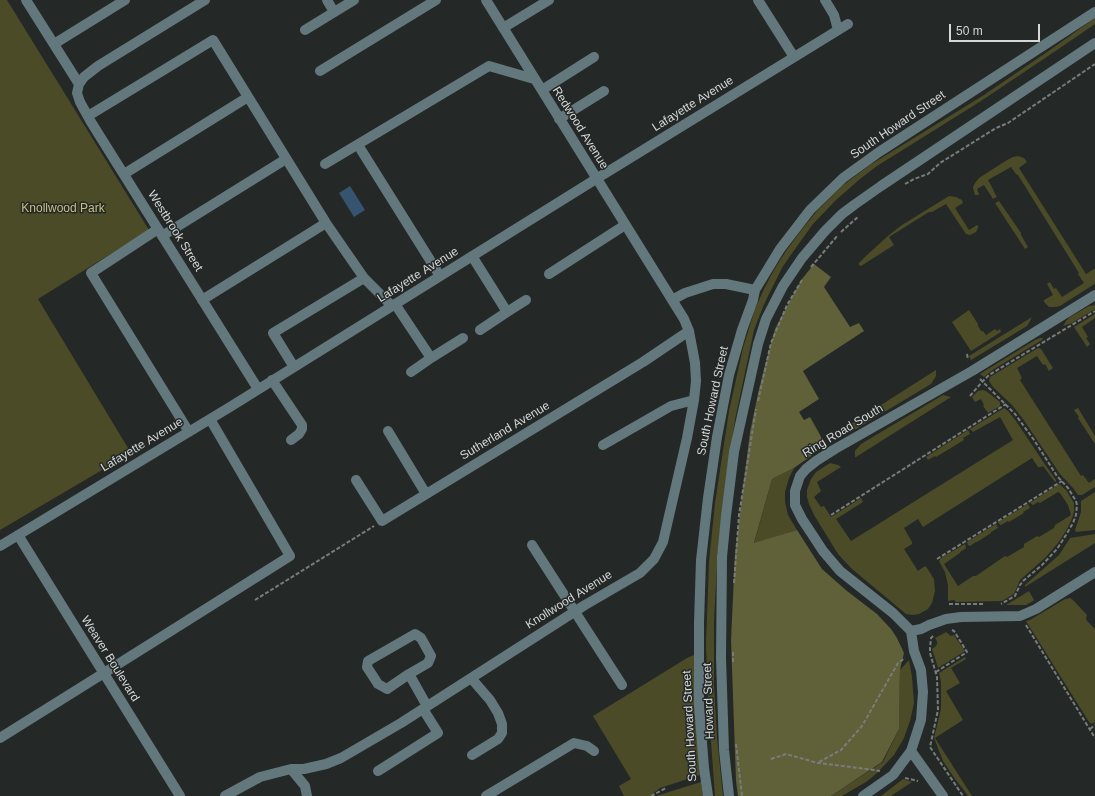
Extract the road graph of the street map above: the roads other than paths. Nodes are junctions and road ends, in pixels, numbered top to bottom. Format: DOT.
graph roads {
  1 [pos="26,0"];
  2 [pos="125,0"];
  3 [pos="205,0"];
  4 [pos="327,0"];
  5 [pos="354,0"];
  6 [pos="436,0"];
  7 [pos="486,0"];
  8 [pos="549,0"];
  9 [pos="758,0"];
  10 [pos="825,0"];
  11 [pos="334,12"];
  12 [pos="1095,12"];
  13 [pos="848,24"];
  14 [pos="503,28"];
  15 [pos="305,30"];
  16 [pos="838,30"];
  17 [pos="1095,43"];
  18 [pos="54,44"];
  19 [pos="594,57"];
  20 [pos="794,57"];
  21 [pos="320,71"];
  22 [pos="534,79"];
  23 [pos="79,84"];
  24 [pos="542,90"];
  25 [pos="604,91"];
  26 [pos="248,97"];
  27 [pos="88,116"];
  28 [pos="559,119"];
  29 [pos="358,145"];
  30 [pos="286,159"];
  31 [pos="325,164"];
  32 [pos="124,174"];
  33 [pos="596,179"];
  34 [pos="326,223"];
  35 [pos="625,225"];
  36 [pos="160,232"];
  37 [pos="472,256"];
  38 [pos="652,270"];
  39 [pos="549,274"];
  40 [pos="440,276"];
  41 [pos="364,278"];
  42 [pos="755,290"];
  43 [pos="1095,295"];
  44 [pos="202,300"];
  45 [pos="526,300"];
  46 [pos="672,300"];
  47 [pos="394,305"];
  48 [pos="507,312"];
  49 [pos="480,330"];
  50 [pos="689,331"];
  51 [pos="463,338"];
  52 [pos="431,358"];
  53 [pos="294,367"];
  54 [pos="411,372"];
  55 [pos="272,380"];
  56 [pos="258,389"];
  57 [pos="694,400"];
  58 [pos="210,419"];
  59 [pos="388,431"];
  60 [pos="189,432"];
  61 [pos="291,440"];
  62 [pos="603,445"];
  63 [pos="356,480"];
  64 [pos="426,494"];
  65 [pos="18,535"];
  66 [pos="532,545"];
  67 [pos="0,546"];
  68 [pos="1095,572"];
  69 [pos="575,611"];
  70 [pos="911,631"];
  71 [pos="104,673"];
  72 [pos="409,674"];
  73 [pos="471,678"];
  74 [pos="622,685"];
  75 [pos="425,707"];
  76 [pos="0,738"];
  77 [pos="911,751"];
  78 [pos="594,752"];
  79 [pos="472,755"];
  80 [pos="290,769"];
  81 [pos="378,771"];
  82 [pos="180,796"];
  83 [pos="225,796"];
  84 [pos="307,796"];
  85 [pos="486,796"];
  86 [pos="708,796"];
  87 [pos="729,796"];
  88 [pos="863,796"];
  89 [pos="943,796"];
  1 -- 18 [label="street"];
  2 -- 18 [label="street"];
  3 -- 23 [label="street"];
  4 -- 11 [label="street"];
  5 -- 11 [label="street"];
  6 -- 21 [label="street"];
  7 -- 14 [label="street, Redwood Avenue"];
  8 -- 14 [label="street"];
  9 -- 20 [label="street"];
  10 -- 16 [label="street"];
  11 -- 15 [label="street"];
  12 -- 42 [label="street, South Howard Street"];
  13 -- 16 [label="street, Lafayette Avenue"];
  14 -- 22 [label="street, Redwood Avenue"];
  16 -- 20 [label="street, Lafayette Avenue"];
  17 -- 87 [label="street, Howard Street"];
  18 -- 23 [label="street"];
  19 -- 24 [label="street"];
  20 -- 33 [label="street, Lafayette Avenue"];
  22 -- 24 [label="street, Redwood Avenue"];
  22 -- 29 [label="street"];
  23 -- 27 [label="street, Westbrook Street"];
  24 -- 28 [label="street, Redwood Avenue"];
  25 -- 28 [label="street"];
  26 -- 27 [label="street"];
  26 -- 30 [label="street"];
  26 -- 32 [label="street"];
  27 -- 32 [label="street, Westbrook Street"];
  28 -- 33 [label="street, Redwood Avenue"];
  29 -- 31 [label="street"];
  29 -- 40 [label="street"];
  30 -- 34 [label="street"];
  30 -- 36 [label="street"];
  32 -- 36 [label="street, Westbrook Street"];
  33 -- 35 [label="street, Redwood Avenue"];
  33 -- 37 [label="street, Lafayette Avenue"];
  34 -- 41 [label="street"];
  34 -- 44 [label="street"];
  35 -- 38 [label="street, Redwood Avenue"];
  35 -- 39 [label="street"];
  36 -- 44 [label="street, Westbrook Street"];
  36 -- 60 [label="street"];
  37 -- 40 [label="street, Lafayette Avenue"];
  37 -- 48 [label="street"];
  38 -- 46 [label="street, Knollwood Avenue"];
  40 -- 47 [label="street, Lafayette Avenue"];
  41 -- 47 [label="street"];
  41 -- 53 [label="street"];
  42 -- 46 [label="street"];
  42 -- 86 [label="street, South Howard Street"];
  43 -- 70 [label="street, Ring Road South"];
  44 -- 56 [label="street, Westbrook Street"];
  45 -- 48 [label="street"];
  46 -- 50 [label="street, Knollwood Avenue"];
  47 -- 52 [label="street"];
  47 -- 53 [label="street, Lafayette Avenue"];
  48 -- 49 [label="street"];
  50 -- 57 [label="street, Knollwood Avenue"];
  50 -- 64 [label="street, Sutherland Avenue"];
  51 -- 52 [label="street"];
  52 -- 54 [label="street"];
  53 -- 55 [label="street, Lafayette Avenue"];
  55 -- 56 [label="street, Lafayette Avenue"];
  55 -- 61 [label="street"];
  56 -- 58 [label="street, Lafayette Avenue"];
  57 -- 62 [label="street"];
  57 -- 69 [label="street, Knollwood Avenue"];
  58 -- 60 [label="street, Lafayette Avenue"];
  58 -- 71 [label="street"];
  59 -- 64 [label="street"];
  60 -- 65 [label="street, Lafayette Avenue"];
  63 -- 64 [label="street, Sutherland Avenue"];
  65 -- 67 [label="street, Lafayette Avenue"];
  65 -- 71 [label="street, Weaver Boulevard"];
  66 -- 69 [label="street"];
  68 -- 70 [label="street"];
  69 -- 73 [label="street, Knollwood Avenue"];
  69 -- 74 [label="street"];
  70 -- 77 [label="street"];
  71 -- 76 [label="street"];
  71 -- 82 [label="street, Weaver Boulevard"];
  72 -- 72 [label="street"];
  72 -- 75 [label="street"];
  73 -- 75 [label="street, Knollwood Avenue"];
  73 -- 79 [label="street"];
  75 -- 80 [label="street, Knollwood Avenue"];
  75 -- 81 [label="street"];
  77 -- 88 [label="street"];
  77 -- 89 [label="street"];
  78 -- 85 [label="street"];
  80 -- 83 [label="street, Knollwood Avenue"];
  80 -- 84 [label="street"];
}
